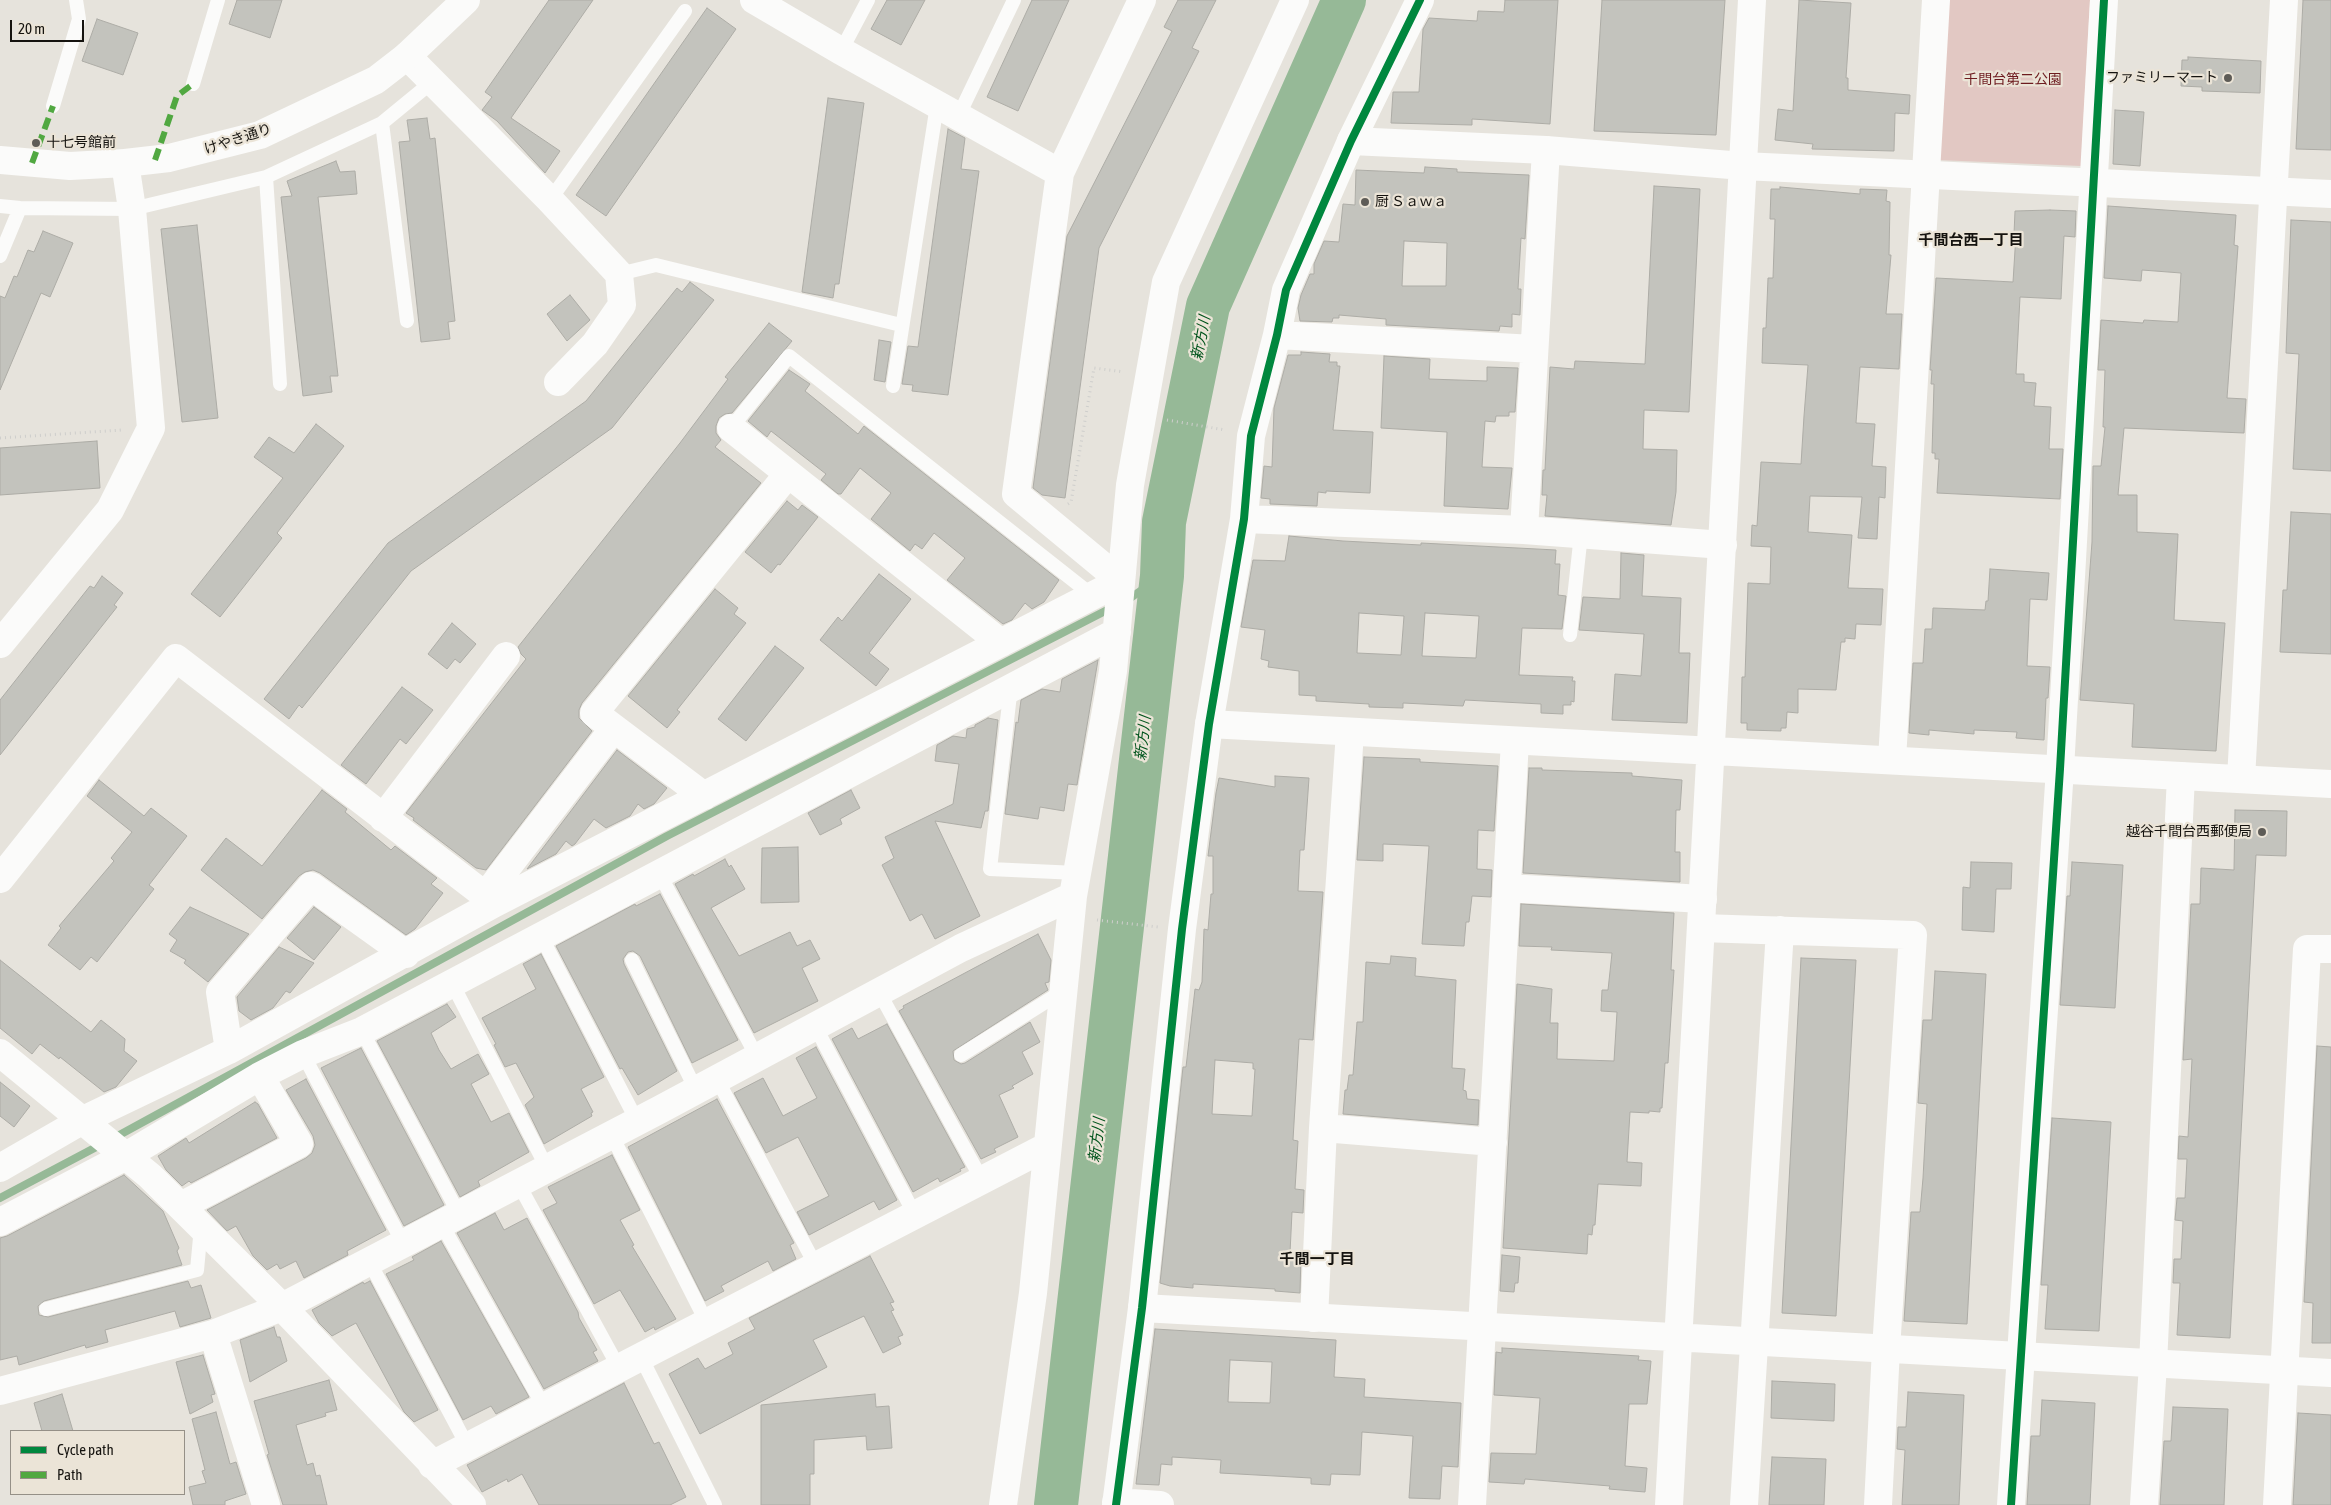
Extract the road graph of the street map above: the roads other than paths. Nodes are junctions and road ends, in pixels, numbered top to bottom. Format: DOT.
graph roads {
  1 [pos="76,0"];
  2 [pos="218,0"];
  3 [pos="466,0"];
  4 [pos="754,0"];
  5 [pos="868,0"];
  6 [pos="1014,0"];
  7 [pos="1142,0"];
  8 [pos="1295,0"];
  9 [pos="1420,0"];
  10 [pos="1752,0"];
  11 [pos="1936,0"];
  12 [pos="2104,0"];
  13 [pos="2284,0"];
  14 [pos="685,11"];
  15 [pos="841,51"];
  16 [pos="407,56"];
  17 [pos="432,82"];
  18 [pos="193,84"];
  19 [pos="53,106"];
  20 [pos="948,111"];
  21 [pos="382,123"];
  22 [pos="1352,141"];
  23 [pos="1546,150"];
  24 [pos="0,160"];
  25 [pos="125,163"];
  26 [pos="1743,166"];
  27 [pos="1060,173"];
  28 [pos="1926,174"];
  29 [pos="266,177"];
  30 [pos="2094,182"];
  31 [pos="2274,191"];
  32 [pos="2331,194"];
  33 [pos="550,200"];
  34 [pos="0,206"];
  35 [pos="20,208"];
  36 [pos="132,209"];
  37 [pos="0,256"];
  38 [pos="619,274"];
  39 [pos="407,321"];
  40 [pos="901,325"];
  41 [pos="1277,335"];
  42 [pos="1534,349"];
  43 [pos="558,382"];
  44 [pos="280,384"];
  45 [pos="893,386"];
  46 [pos="731,428"];
  47 [pos="788,474"];
  48 [pos="1244,518"];
  49 [pos="1524,530"];
  50 [pos="1581,534"];
  51 [pos="1723,545"];
  52 [pos="1121,582"];
  53 [pos="1093,596"];
  54 [pos="1116,632"];
  55 [pos="1570,635"];
  56 [pos="1001,643"];
  57 [pos="0,644"];
  58 [pos="506,656"];
  59 [pos="1011,686"];
  60 [pos="1208,724"];
  61 [pos="614,728"];
  62 [pos="1350,732"];
  63 [pos="1515,740"];
  64 [pos="1711,751"];
  65 [pos="1892,760"];
  66 [pos="2060,769"];
  67 [pos="2180,776"];
  68 [pos="2241,779"];
  69 [pos="2331,784"];
  70 [pos="704,796"];
  71 [pos="383,818"];
  72 [pos="659,873"];
  73 [pos="0,879"];
  74 [pos="1075,885"];
  75 [pos="1506,888"];
  76 [pos="490,899"];
  77 [pos="1703,899"];
  78 [pos="1701,928"];
  79 [pos="1780,930"];
  80 [pos="541,936"];
  81 [pos="2331,949"];
  82 [pos="406,954"];
  83 [pos="632,960"];
  84 [pos="452,983"];
  85 [pos="1064,991"];
  86 [pos="879,992"];
  87 [pos="816,1026"];
  88 [pos="362,1031"];
  89 [pos="229,1050"];
  90 [pos="0,1053"];
  91 [pos="303,1054"];
  92 [pos="961,1055"];
  93 [pos="757,1057"];
  94 [pos="260,1076"];
  95 [pos="706,1084"];
  96 [pos="83,1120"];
  97 [pos="637,1121"];
  98 [pos="1323,1128"];
  99 [pos="611,1134"];
  100 [pos="1492,1142"];
  101 [pos="1046,1146"];
  102 [pos="126,1156"];
  103 [pos="0,1168"];
  104 [pos="547,1168"];
  105 [pos="982,1180"];
  106 [pos="518,1183"];
  107 [pos="181,1206"];
  108 [pos="914,1215"];
  109 [pos="450,1218"];
  110 [pos="0,1222"];
  111 [pos="202,1226"];
  112 [pos="403,1243"];
  113 [pos="369,1261"];
  114 [pos="816,1266"];
  115 [pos="282,1307"];
  116 [pos="1142,1308"];
  117 [pos="46,1309"];
  118 [pos="1314,1318"];
  119 [pos="707,1323"];
  120 [pos="1482,1327"];
  121 [pos="213,1334"];
  122 [pos="1679,1338"];
  123 [pos="1753,1342"];
  124 [pos="1886,1349"];
  125 [pos="2020,1356"];
  126 [pos="630,1362"];
  127 [pos="2153,1364"];
  128 [pos="2283,1371"];
  129 [pos="2331,1373"];
  130 [pos="0,1391"];
  131 [pos="544,1407"];
  132 [pos="468,1447"];
  133 [pos="432,1465"];
  134 [pos="1116,1504"];
  135 [pos="266,1505"];
  136 [pos="472,1505"];
  137 [pos="715,1505"];
  138 [pos="1003,1505"];
  139 [pos="1160,1505"];
  140 [pos="1472,1505"];
  141 [pos="1670,1505"];
  142 [pos="1744,1505"];
  143 [pos="1878,1505"];
  144 [pos="2011,1505"];
  145 [pos="2144,1505"];
  146 [pos="2278,1505"];
  1 -- 19 [label="lane"];
  2 -- 18 [label="lane"];
  3 -- 16 [label="street, けやき通り"];
  4 -- 15 [label="street"];
  5 -- 15 [label="lane"];
  6 -- 20 [label="lane"];
  7 -- 27 [label="street"];
  8 -- 52 [label="street"];
  9 -- 22 [label="street"];
  10 -- 26 [label="street"];
  11 -- 28 [label="street"];
  12 -- 30 [label="street"];
  13 -- 31 [label="street"];
  14 -- 33 [label="lane"];
  15 -- 20 [label="street"];
  16 -- 17 [label="street"];
  16 -- 25 [label="street, けやき通り"];
  17 -- 21 [label="lane"];
  17 -- 33 [label="street"];
  20 -- 27 [label="street"];
  20 -- 40 [label="lane"];
  21 -- 29 [label="lane"];
  21 -- 39 [label="lane"];
  22 -- 23 [label="street"];
  22 -- 41 [label="street"];
  23 -- 26 [label="street"];
  23 -- 42 [label="street"];
  24 -- 25 [label="street, けやき通り"];
  25 -- 36 [label="street"];
  26 -- 28 [label="street"];
  26 -- 51 [label="street"];
  27 -- 52 [label="street"];
  28 -- 30 [label="street"];
  28 -- 65 [label="street"];
  29 -- 36 [label="lane"];
  29 -- 44 [label="lane"];
  30 -- 31 [label="street"];
  30 -- 66 [label="street"];
  31 -- 32 [label="street"];
  31 -- 68 [label="street"];
  33 -- 38 [label="street"];
  34 -- 35 [label="lane"];
  35 -- 36 [label="lane"];
  35 -- 37 [label="lane"];
  36 -- 57 [label="street"];
  38 -- 40 [label="lane"];
  38 -- 43 [label="street"];
  40 -- 45 [label="lane"];
  41 -- 42 [label="street"];
  41 -- 48 [label="street"];
  42 -- 49 [label="street"];
  46 -- 47 [label="street"];
  46 -- 53 [label="lane"];
  47 -- 56 [label="street"];
  47 -- 61 [label="street"];
  48 -- 49 [label="street"];
  48 -- 60 [label="street"];
  49 -- 50 [label="street"];
  50 -- 51 [label="street"];
  50 -- 55 [label="lane"];
  51 -- 64 [label="street"];
  52 -- 53 [label="street"];
  52 -- 54 [label="street"];
  53 -- 56 [label="street"];
  54 -- 59 [label="street"];
  54 -- 74 [label="street"];
  56 -- 70 [label="street"];
  58 -- 71 [label="street"];
  59 -- 72 [label="street"];
  59 -- 74 [label="lane"];
  60 -- 62 [label="street"];
  60 -- 116 [label="street"];
  61 -- 70 [label="street"];
  61 -- 76 [label="street"];
  62 -- 63 [label="street"];
  62 -- 98 [label="street"];
  63 -- 64 [label="street"];
  63 -- 75 [label="street"];
  64 -- 65 [label="street"];
  64 -- 77 [label="street"];
  65 -- 66 [label="street"];
  66 -- 67 [label="street"];
  66 -- 125 [label="street"];
  67 -- 68 [label="street"];
  67 -- 127 [label="street"];
  68 -- 69 [label="street"];
  70 -- 76 [label="street"];
  71 -- 73 [label="street"];
  71 -- 76 [label="street"];
  72 -- 80 [label="street"];
  72 -- 93 [label="lane"];
  74 -- 85 [label="street"];
  74 -- 86 [label="street"];
  75 -- 77 [label="street"];
  75 -- 100 [label="street"];
  76 -- 82 [label="street"];
  77 -- 78 [label="street"];
  78 -- 79 [label="street"];
  78 -- 122 [label="street"];
  79 -- 123 [label="street"];
  79 -- 124 [label="street"];
  80 -- 84 [label="street"];
  80 -- 97 [label="lane"];
  81 -- 128 [label="street"];
  82 -- 89 [label="street"];
  82 -- 89 [label="street"];
  83 -- 95 [label="lane"];
  84 -- 88 [label="street"];
  84 -- 104 [label="lane"];
  85 -- 92 [label="lane"];
  85 -- 101 [label="street"];
  86 -- 87 [label="street"];
  86 -- 105 [label="lane"];
  87 -- 93 [label="street"];
  87 -- 108 [label="lane"];
  88 -- 91 [label="street"];
  88 -- 109 [label="lane"];
  89 -- 96 [label="street"];
  90 -- 96 [label="street"];
  91 -- 94 [label="street"];
  91 -- 112 [label="lane"];
  93 -- 95 [label="street"];
  94 -- 102 [label="street"];
  94 -- 107 [label="street"];
  95 -- 97 [label="street"];
  95 -- 114 [label="lane"];
  96 -- 102 [label="street"];
  96 -- 103 [label="street"];
  97 -- 99 [label="street"];
  98 -- 100 [label="street"];
  98 -- 118 [label="street"];
  99 -- 104 [label="street"];
  99 -- 119 [label="lane"];
  100 -- 120 [label="street"];
  101 -- 105 [label="street"];
  101 -- 138 [label="street"];
  102 -- 107 [label="street"];
  102 -- 110 [label="street"];
  104 -- 106 [label="street"];
  105 -- 108 [label="street"];
  106 -- 109 [label="street"];
  106 -- 126 [label="lane"];
  107 -- 111 [label="street"];
  108 -- 114 [label="street"];
  109 -- 112 [label="street"];
  109 -- 131 [label="lane"];
  111 -- 115 [label="street"];
  111 -- 117 [label="lane"];
  112 -- 113 [label="street"];
  113 -- 115 [label="street"];
  113 -- 132 [label="lane"];
  114 -- 119 [label="street"];
  115 -- 121 [label="street"];
  115 -- 133 [label="street"];
  116 -- 118 [label="street"];
  116 -- 134 [label="street"];
  118 -- 120 [label="street"];
  119 -- 126 [label="street"];
  120 -- 122 [label="street"];
  120 -- 140 [label="street"];
  121 -- 130 [label="street"];
  121 -- 135 [label="street"];
  122 -- 123 [label="street"];
  122 -- 141 [label="street"];
  123 -- 124 [label="street"];
  123 -- 142 [label="street"];
  124 -- 125 [label="street"];
  124 -- 143 [label="street"];
  125 -- 127 [label="street"];
  125 -- 144 [label="street"];
  126 -- 131 [label="street"];
  126 -- 137 [label="lane"];
  127 -- 128 [label="street"];
  127 -- 145 [label="street"];
  128 -- 129 [label="street"];
  128 -- 146 [label="street"];
  131 -- 132 [label="street"];
  132 -- 133 [label="street"];
  133 -- 136 [label="street"];
  134 -- 139 [label="street"];
}
